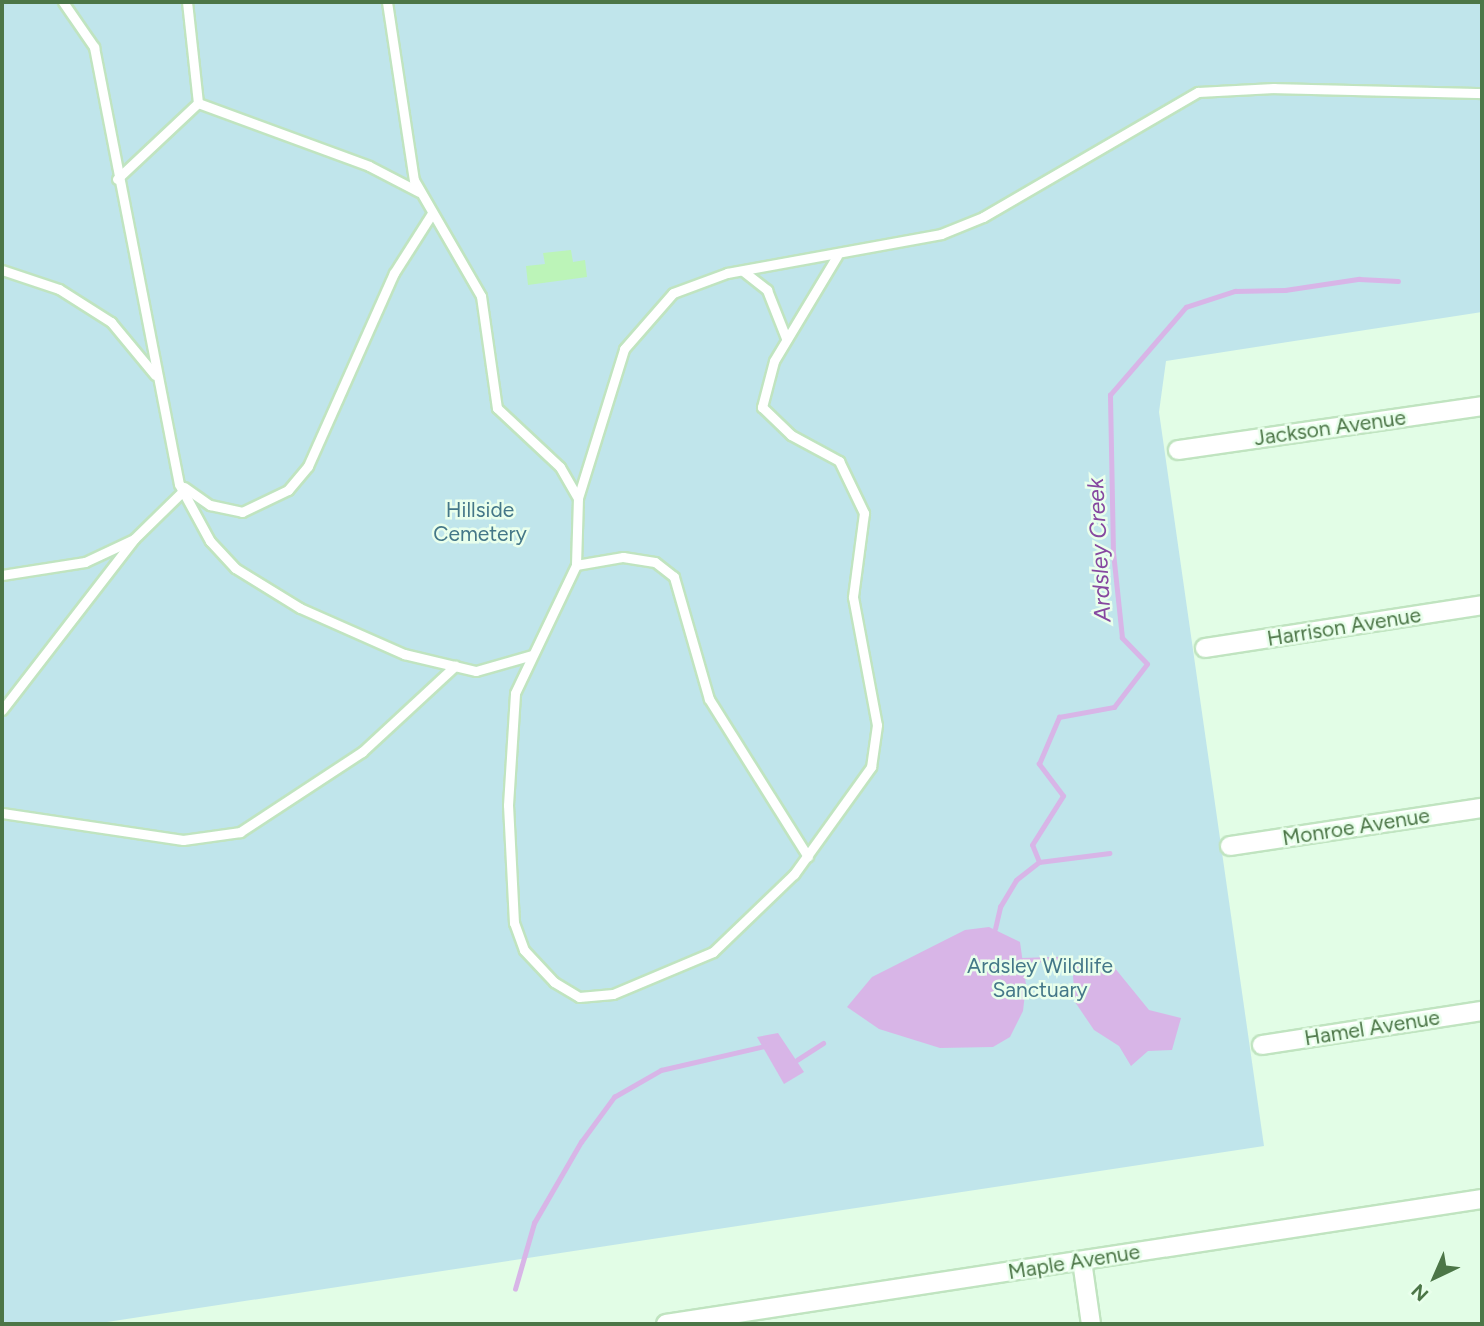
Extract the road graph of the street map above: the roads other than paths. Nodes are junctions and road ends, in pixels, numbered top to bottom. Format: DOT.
graph roads {
  1 [pos="62,2"];
  2 [pos="187,2"];
  3 [pos="387,2"];
  4 [pos="1482,93"];
  5 [pos="198,103"];
  6 [pos="117,178"];
  7 [pos="419,192"];
  8 [pos="431,215"];
  9 [pos="837,256"];
  10 [pos="2,270"];
  11 [pos="743,271"];
  12 [pos="786,338"];
  13 [pos="156,377"];
  14 [pos="1482,406"];
  15 [pos="1178,450"];
  16 [pos="181,488"];
  17 [pos="578,498"];
  18 [pos="134,539"];
  19 [pos="576,565"];
  20 [pos="2,575"];
  21 [pos="1482,605"];
  22 [pos="1205,649"];
  23 [pos="532,655"];
  24 [pos="455,666"];
  25 [pos="2,710"];
  26 [pos="1482,808"];
  27 [pos="2,813"];
  28 [pos="1230,846"];
  29 [pos="808,857"];
  30 [pos="1482,1011"];
  31 [pos="1262,1045"];
  32 [pos="1482,1199"];
  33 [pos="1082,1261"];
  34 [pos="666,1324"];
  35 [pos="1091,1324"];
  1 -- 6 [label="lane"];
  2 -- 5 [label="lane"];
  3 -- 7 [label="lane"];
  4 -- 9 [label="lane"];
  5 -- 6 [label="lane"];
  5 -- 7 [label="lane"];
  6 -- 13 [label="lane"];
  7 -- 8 [label="lane"];
  8 -- 16 [label="lane"];
  8 -- 17 [label="lane"];
  9 -- 11 [label="lane"];
  9 -- 12 [label="lane"];
  10 -- 13 [label="lane"];
  11 -- 12 [label="lane"];
  11 -- 17 [label="lane"];
  12 -- 29 [label="lane"];
  13 -- 16 [label="lane"];
  14 -- 15 [label="street, Jackson Avenue"];
  16 -- 18 [label="lane"];
  16 -- 24 [label="lane"];
  17 -- 19 [label="lane"];
  18 -- 20 [label="lane"];
  18 -- 25 [label="lane"];
  19 -- 23 [label="lane"];
  19 -- 29 [label="lane"];
  21 -- 22 [label="street, Harrison Avenue"];
  23 -- 24 [label="lane"];
  23 -- 29 [label="lane"];
  24 -- 27 [label="lane"];
  26 -- 28 [label="street, Monroe Avenue"];
  30 -- 31 [label="street, Hamel Avenue"];
  32 -- 33 [label="street, Maple Avenue"];
  33 -- 34 [label="street, Maple Avenue"];
  33 -- 35 [label="street"];
}
